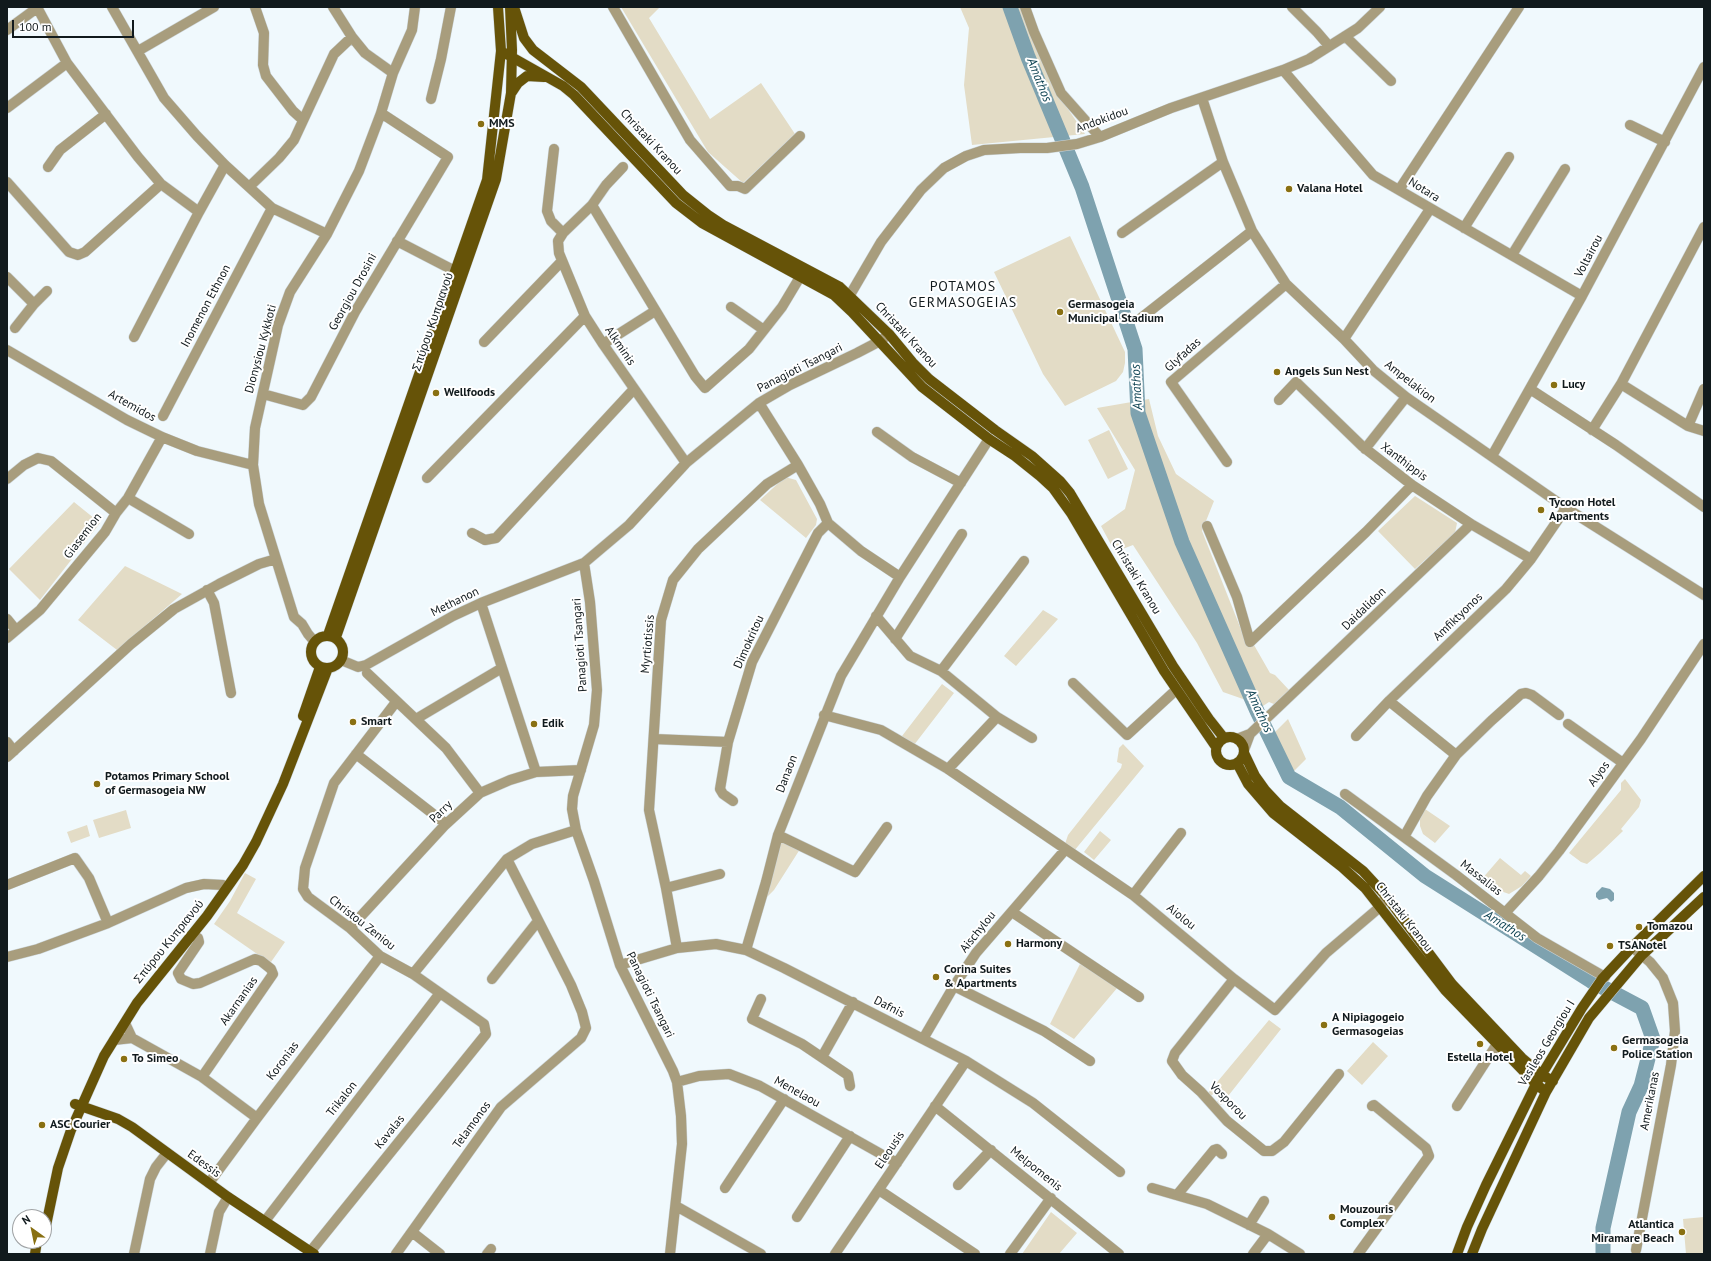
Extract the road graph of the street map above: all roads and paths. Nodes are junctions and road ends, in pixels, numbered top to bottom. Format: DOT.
graph roads {
  1 [pos="112,7"];
  2 [pos="214,7"];
  3 [pos="255,7"];
  4 [pos="333,7"];
  5 [pos="415,7"];
  6 [pos="451,7"];
  7 [pos="510,7"];
  8 [pos="514,7"];
  9 [pos="613,7"];
  10 [pos="1026,7"];
  11 [pos="1292,7"];
  12 [pos="1380,7"];
  13 [pos="1519,7"];
  14 [pos="37,8"];
  15 [pos="497,8"];
  16 [pos="7,30"];
  17 [pos="1345,36"];
  18 [pos="352,37"];
  19 [pos="1329,46"];
  20 [pos="138,51"];
  21 [pos="501,51"];
  22 [pos="512,58"];
  23 [pos="67,64"];
  24 [pos="1704,67"];
  25 [pos="1283,70"];
  26 [pos="393,73"];
  27 [pos="548,77"];
  28 [pos="1701,80"];
  29 [pos="1390,81"];
  30 [pos="511,93"];
  31 [pos="1202,98"];
  32 [pos="431,99"];
  33 [pos="7,108"];
  34 [pos="381,113"];
  35 [pos="106,114"];
  36 [pos="303,120"];
  37 [pos="1630,125"];
  38 [pos="800,136"];
  39 [pos="1100,137"];
  40 [pos="1665,142"];
  41 [pos="554,149"];
  42 [pos="1509,157"];
  43 [pos="1223,162"];
  44 [pos="225,165"];
  45 [pos="48,167"];
  46 [pos="623,167"];
  47 [pos="1564,169"];
  48 [pos="7,182"];
  49 [pos="161,184"];
  50 [pos="248,187"];
  51 [pos="1399,190"];
  52 [pos="592,205"];
  53 [pos="272,208"];
  54 [pos="1430,209"];
  55 [pos="199,212"];
  56 [pos="1704,227"];
  57 [pos="1464,228"];
  58 [pos="1252,231"];
  59 [pos="563,233"];
  60 [pos="327,234"];
  61 [pos="1122,234"];
  62 [pos="397,241"];
  63 [pos="1512,255"];
  64 [pos="562,262"];
  65 [pos="455,272"];
  66 [pos="7,277"];
  67 [pos="800,277"];
  68 [pos="1286,284"];
  69 [pos="47,291"];
  70 [pos="850,295"];
  71 [pos="1582,296"];
  72 [pos="34,304"];
  73 [pos="732,307"];
  74 [pos="654,311"];
  75 [pos="585,316"];
  76 [pos="1141,318"];
  77 [pos="15,328"];
  78 [pos="764,330"];
  79 [pos="889,334"];
  80 [pos="134,337"];
  81 [pos="1344,339"];
  82 [pos="880,341"];
  83 [pos="484,342"];
  84 [pos="603,344"];
  85 [pos="7,350"];
  86 [pos="1621,384"];
  87 [pos="634,389"];
  88 [pos="1530,389"];
  89 [pos="1704,390"];
  90 [pos="263,394"];
  91 [pos="1406,397"];
  92 [pos="1279,400"];
  93 [pos="759,403"];
  94 [pos="162,416"];
  95 [pos="1688,426"];
  96 [pos="1592,430"];
  97 [pos="1704,431"];
  98 [pos="877,432"];
  99 [pos="162,437"];
  100 [pos="989,439"];
  101 [pos="1365,449"];
  102 [pos="1492,456"];
  103 [pos="1227,462"];
  104 [pos="686,463"];
  105 [pos="798,465"];
  106 [pos="253,466"];
  107 [pos="427,478"];
  108 [pos="7,480"];
  109 [pos="961,483"];
  110 [pos="1412,485"];
  111 [pos="128,498"];
  112 [pos="1704,507"];
  113 [pos="1566,508"];
  114 [pos="116,513"];
  115 [pos="828,523"];
  116 [pos="1471,524"];
  117 [pos="1207,526"];
  118 [pos="472,533"];
  119 [pos="189,534"];
  120 [pos="962,534"];
  121 [pos="276,559"];
  122 [pos="1531,559"];
  123 [pos="1024,560"];
  124 [pos="584,563"];
  125 [pos="900,577"];
  126 [pos="207,590"];
  127 [pos="1704,594"];
  128 [pos="481,603"];
  129 [pos="876,616"];
  130 [pos="7,619"];
  131 [pos="16,630"];
  132 [pos="332,636"];
  133 [pos="7,638"];
  134 [pos="895,639"];
  135 [pos="314,641"];
  136 [pos="1704,644"];
  137 [pos="341,660"];
  138 [pos="324,668"];
  139 [pos="502,668"];
  140 [pos="941,671"];
  141 [pos="368,673"];
  142 [pos="1073,683"];
  143 [pos="1176,690"];
  144 [pos="231,693"];
  145 [pos="1389,701"];
  146 [pos="396,702"];
  147 [pos="824,715"];
  148 [pos="1559,715"];
  149 [pos="997,717"];
  150 [pos="416,719"];
  151 [pos="1568,724"];
  152 [pos="1250,734"];
  153 [pos="1356,736"];
  154 [pos="1032,738"];
  155 [pos="1224,738"];
  156 [pos="654,739"];
  157 [pos="1237,739"];
  158 [pos="7,742"];
  159 [pos="728,742"];
  160 [pos="1216,747"];
  161 [pos="1244,752"];
  162 [pos="10,754"];
  163 [pos="356,754"];
  164 [pos="1456,755"];
  165 [pos="1237,763"];
  166 [pos="1623,763"];
  167 [pos="948,769"];
  168 [pos="581,770"];
  169 [pos="536,772"];
  170 [pos="480,793"];
  171 [pos="1345,794"];
  172 [pos="734,801"];
  173 [pos="446,824"];
  174 [pos="886,827"];
  175 [pos="576,830"];
  176 [pos="1181,833"];
  177 [pos="778,835"];
  178 [pos="1404,837"];
  179 [pos="1065,850"];
  180 [pos="507,859"];
  181 [pos="720,874"];
  182 [pos="1704,876"];
  183 [pos="7,885"];
  184 [pos="223,885"];
  185 [pos="666,888"];
  186 [pos="1133,895"];
  187 [pos="1386,896"];
  188 [pos="1704,896"];
  189 [pos="1380,907"];
  190 [pos="1012,912"];
  191 [pos="1506,914"];
  192 [pos="538,921"];
  193 [pos="108,923"];
  194 [pos="350,928"];
  195 [pos="192,935"];
  196 [pos="1632,947"];
  197 [pos="677,948"];
  198 [pos="746,950"];
  199 [pos="1642,955"];
  200 [pos="380,956"];
  201 [pos="7,957"];
  202 [pos="620,965"];
  203 [pos="413,974"];
  204 [pos="1604,978"];
  205 [pos="492,979"];
  206 [pos="1234,979"];
  207 [pos="954,986"];
  208 [pos="440,993"];
  209 [pos="1139,997"];
  210 [pos="761,999"];
  211 [pos="853,1002"];
  212 [pos="125,1023"];
  213 [pos="485,1027"];
  214 [pos="132,1038"];
  215 [pos="923,1039"];
  216 [pos="114,1040"];
  217 [pos="1497,1044"];
  218 [pos="822,1057"];
  219 [pos="966,1061"];
  220 [pos="1090,1061"];
  221 [pos="1339,1074"];
  222 [pos="1542,1075"];
  223 [pos="202,1077"];
  224 [pos="1553,1081"];
  225 [pos="677,1082"];
  226 [pos="1536,1084"];
  227 [pos="850,1086"];
  228 [pos="1546,1092"];
  229 [pos="784,1099"];
  230 [pos="78,1105"];
  231 [pos="935,1106"];
  232 [pos="1372,1106"];
  233 [pos="1457,1106"];
  234 [pos="257,1118"];
  235 [pos="850,1136"];
  236 [pos="991,1150"];
  237 [pos="167,1153"];
  238 [pos="1222,1154"];
  239 [pos="896,1164"];
  240 [pos="1120,1172"];
  241 [pos="209,1183"];
  242 [pos="958,1185"];
  243 [pos="725,1188"];
  244 [pos="1152,1188"];
  245 [pos="879,1190"];
  246 [pos="1177,1195"];
  247 [pos="228,1197"];
  248 [pos="1052,1198"];
  249 [pos="1264,1201"];
  250 [pos="676,1206"];
  251 [pos="44,1209"];
  252 [pos="49,1209"];
  253 [pos="797,1217"];
  254 [pos="265,1221"];
  255 [pos="1249,1225"];
  256 [pos="412,1232"];
  257 [pos="1268,1234"];
  258 [pos="1636,1250"];
  259 [pos="840,1252"];
  260 [pos="312,1253"];
  261 [pos="134,1254"];
  262 [pos="210,1254"];
  263 [pos="396,1254"];
  264 [pos="440,1254"];
  265 [pos="670,1254"];
  266 [pos="761,1254"];
  267 [pos="975,1254"];
  268 [pos="1010,1254"];
  269 [pos="1119,1254"];
  270 [pos="1253,1254"];
  271 [pos="1300,1254"];
  272 [pos="1358,1254"];
  273 [pos="1457,1254"];
  274 [pos="1472,1254"];
  1 -- 20 [label="street"];
  2 -- 20 [label="street"];
  3 -- 36 [label="street"];
  4 -- 18 [label="street"];
  5 -- 26 [label="street, Dionysiou Kykkoti"];
  6 -- 32 [label="street"];
  7 -- 22 [label="main road, Σπύρου Κυπριανού"];
  8 -- 70 [label="main road, Christaki Kranou"];
  9 -- 38 [label="street"];
  10 -- 39 [label="street"];
  11 -- 19 [label="street"];
  12 -- 17 [label="street, Andokidou"];
  13 -- 51 [label="street"];
  14 -- 16 [label="street"];
  14 -- 23 [label="street"];
  15 -- 21 [label="main road, Σπύρου Κυπριανού"];
  17 -- 19 [label="street, Andokidou"];
  17 -- 29 [label="street"];
  18 -- 26 [label="street"];
  18 -- 36 [label="street"];
  19 -- 25 [label="street, Andokidou"];
  20 -- 44 [label="street"];
  21 -- 22 [label="main road, Christaki Kranou"];
  21 -- 65 [label="main road, Σπύρου Κυπριανού"];
  22 -- 27 [label="main road, Christaki Kranou"];
  22 -- 30 [label="main road, Σπύρου Κυπριανού"];
  23 -- 33 [label="street"];
  23 -- 35 [label="street"];
  24 -- 28 [label="street, Voltairou"];
  25 -- 31 [label="street, Andokidou"];
  25 -- 51 [label="street, Notara"];
  26 -- 34 [label="street, Dionysiou Kykkoti"];
  27 -- 30 [label="main road"];
  27 -- 67 [label="main road, Christaki Kranou"];
  28 -- 40 [label="street, Voltairou"];
  30 -- 132 [label="main road, Σπύρου Κυπριανού"];
  31 -- 39 [label="street, Andokidou"];
  31 -- 43 [label="street, Ampelakion"];
  34 -- 60 [label="street, Dionysiou Kykkoti"];
  34 -- 62 [label="street, Georgiou Drosini"];
  35 -- 45 [label="street"];
  35 -- 49 [label="street"];
  36 -- 50 [label="street"];
  37 -- 40 [label="street"];
  39 -- 70 [label="street, Andokidou"];
  40 -- 71 [label="street, Voltairou"];
  41 -- 59 [label="street"];
  42 -- 57 [label="street"];
  43 -- 58 [label="street, Ampelakion"];
  43 -- 61 [label="street"];
  44 -- 50 [label="street"];
  44 -- 55 [label="street"];
  46 -- 52 [label="street"];
  47 -- 63 [label="street"];
  48 -- 49 [label="street"];
  49 -- 55 [label="street"];
  50 -- 53 [label="street"];
  51 -- 54 [label="street, Notara"];
  52 -- 59 [label="street"];
  52 -- 74 [label="street"];
  53 -- 60 [label="street"];
  53 -- 94 [label="street, Inomenon Ethnon"];
  54 -- 57 [label="street, Notara"];
  54 -- 81 [label="street"];
  55 -- 80 [label="street"];
  56 -- 86 [label="street"];
  57 -- 63 [label="street, Notara"];
  58 -- 68 [label="street, Ampelakion"];
  58 -- 76 [label="street"];
  59 -- 64 [label="street, Alkminis"];
  60 -- 90 [label="street, Dionysiou Kykkoti"];
  62 -- 65 [label="street"];
  62 -- 90 [label="street, Georgiou Drosini"];
  63 -- 71 [label="street, Notara"];
  64 -- 75 [label="street, Alkminis"];
  64 -- 83 [label="street"];
  65 -- 132 [label="main road, Σπύρου Κυπριανού"];
  66 -- 72 [label="street"];
  67 -- 78 [label="street"];
  67 -- 82 [label="main road, Christaki Kranou"];
  68 -- 81 [label="street, Ampelakion"];
  68 -- 103 [label="street, Glyfadas"];
  69 -- 72 [label="street"];
  70 -- 79 [label="main road, Christaki Kranou"];
  71 -- 88 [label="street, Voltairou"];
  72 -- 77 [label="street"];
  73 -- 78 [label="street"];
  74 -- 78 [label="street"];
  74 -- 84 [label="street"];
  75 -- 84 [label="street, Alkminis"];
  75 -- 107 [label="street"];
  79 -- 82 [label="street, Panagioti Tsangari"];
  79 -- 155 [label="main road, Christaki Kranou"];
  81 -- 91 [label="street, Ampelakion"];
  82 -- 93 [label="street, Panagioti Tsangari"];
  82 -- 100 [label="main road, Christaki Kranou"];
  84 -- 87 [label="street, Alkminis"];
  85 -- 99 [label="street, Artemidos"];
  86 -- 95 [label="street"];
  86 -- 96 [label="street"];
  87 -- 104 [label="street, Alkminis"];
  87 -- 118 [label="street"];
  88 -- 96 [label="street"];
  88 -- 102 [label="street, Voltairou"];
  89 -- 95 [label="street"];
  90 -- 106 [label="street, Dionysiou Kykkoti"];
  91 -- 101 [label="street"];
  91 -- 102 [label="street, Ampelakion"];
  92 -- 101 [label="street, Xanthippis"];
  93 -- 104 [label="street, Panagioti Tsangari"];
  93 -- 105 [label="street"];
  95 -- 97 [label="street"];
  96 -- 112 [label="street"];
  98 -- 109 [label="street"];
  99 -- 106 [label="street, Artemidos"];
  99 -- 111 [label="street, Giasemion"];
  100 -- 109 [label="street, Danaon"];
  100 -- 143 [label="main road, Christaki Kranou"];
  101 -- 110 [label="street, Xanthippis"];
  102 -- 113 [label="street, Ampelakion"];
  104 -- 124 [label="street, Panagioti Tsangari"];
  105 -- 115 [label="street"];
  105 -- 156 [label="street, Myrtiotissis"];
  106 -- 121 [label="street, Dionysiou Kykkoti"];
  108 -- 114 [label="street"];
  109 -- 125 [label="street, Danaon"];
  110 -- 116 [label="street, Xanthippis"];
  110 -- 117 [label="street"];
  111 -- 114 [label="street, Giasemion"];
  111 -- 119 [label="street"];
  113 -- 122 [label="street, Amfiktyonos"];
  113 -- 127 [label="street, Ampelakion"];
  114 -- 131 [label="street, Giasemion"];
  115 -- 125 [label="street"];
  115 -- 159 [label="street, Dimokritou"];
  116 -- 122 [label="street, Xanthippis"];
  116 -- 152 [label="street, Daidalidon"];
  120 -- 134 [label="street"];
  121 -- 126 [label="street"];
  121 -- 135 [label="street, Dionysiou Kykkoti"];
  122 -- 145 [label="street, Amfiktyonos"];
  123 -- 140 [label="street"];
  124 -- 128 [label="street, Methanon"];
  124 -- 168 [label="street, Panagioti Tsangari"];
  125 -- 129 [label="street, Danaon"];
  126 -- 144 [label="street"];
  126 -- 162 [label="street"];
  128 -- 137 [label="street, Methanon"];
  128 -- 139 [label="street"];
  129 -- 134 [label="street"];
  129 -- 147 [label="street, Danaon"];
  130 -- 131 [label="street"];
  131 -- 133 [label="street, Giasemion"];
  132 -- 135 [label="main road"];
  132 -- 137 [label="main road"];
  134 -- 140 [label="street"];
  135 -- 138 [label="main road"];
  136 -- 166 [label="street, Alyos"];
  137 -- 138 [label="main road"];
  138 -- 184 [label="main road, Σπύρου Κυπριανού"];
  138 -- 195 [label="main road, Σπύρου Κυπριανού"];
  139 -- 150 [label="street"];
  139 -- 169 [label="street"];
  140 -- 149 [label="street"];
  141 -- 146 [label="street"];
  142 -- 143 [label="street"];
  143 -- 160 [label="main road, Christaki Kranou"];
  145 -- 153 [label="street, Amfiktyonos"];
  145 -- 164 [label="street"];
  146 -- 150 [label="street"];
  146 -- 163 [label="street, Christou Zeniou"];
  147 -- 167 [label="street, Aiolou"];
  147 -- 177 [label="street, Danaon"];
  148 -- 164 [label="street"];
  149 -- 154 [label="street"];
  149 -- 167 [label="street"];
  150 -- 170 [label="street"];
  151 -- 166 [label="street"];
  152 -- 157 [label="street"];
  152 -- 161 [label="street"];
  155 -- 157 [label="main road"];
  155 -- 160 [label="main road"];
  156 -- 159 [label="street"];
  156 -- 185 [label="street, Myrtiotissis"];
  157 -- 161 [label="main road"];
  158 -- 162 [label="street"];
  159 -- 172 [label="street, Dimokritou"];
  160 -- 165 [label="main road"];
  161 -- 165 [label="main road"];
  161 -- 187 [label="main road, Christaki Kranou"];
  163 -- 173 [label="street"];
  163 -- 194 [label="street, Christou Zeniou"];
  164 -- 178 [label="street"];
  165 -- 189 [label="main road, Christaki Kranou"];
  166 -- 191 [label="street, Alyos"];
  167 -- 179 [label="street, Aiolou"];
  168 -- 169 [label="street, Parry"];
  168 -- 175 [label="street, Panagioti Tsangari"];
  169 -- 170 [label="street, Parry"];
  170 -- 173 [label="street, Parry"];
  171 -- 178 [label="street, Massalias"];
  173 -- 194 [label="street, Parry"];
  174 -- 177 [label="street"];
  175 -- 180 [label="street"];
  175 -- 202 [label="street, Panagioti Tsangari"];
  176 -- 186 [label="street"];
  177 -- 198 [label="street, Danaon"];
  178 -- 191 [label="street, Massalias"];
  179 -- 186 [label="street, Aiolou"];
  179 -- 190 [label="street, Aischylou"];
  180 -- 192 [label="street"];
  180 -- 203 [label="street"];
  181 -- 185 [label="street"];
  182 -- 196 [label="main road, Vasileos Georgiou I"];
  183 -- 193 [label="street"];
  184 -- 193 [label="street"];
  184 -- 230 [label="main road, Σπύρου Κυπριανού"];
  185 -- 197 [label="street, Myrtiotissis"];
  186 -- 206 [label="street, Aiolou"];
  187 -- 189 [label="street"];
  187 -- 222 [label="main road, Christaki Kranou"];
  188 -- 199 [label="main road, Vasileos Georgiou I"];
  189 -- 206 [label="street, Aiolou"];
  189 -- 217 [label="main road, Christaki Kranou"];
  190 -- 207 [label="street, Aischylou"];
  190 -- 209 [label="street"];
  191 -- 204 [label="street, Massalias"];
  192 -- 205 [label="street"];
  192 -- 256 [label="street, Telamonos"];
  193 -- 201 [label="street"];
  194 -- 200 [label="street, Christou Zeniou"];
  195 -- 212 [label="main road, Σπύρου Κυπριανού"];
  195 -- 223 [label="street, Akarnanias"];
  196 -- 199 [label="street, Amerikanas"];
  196 -- 204 [label="main road, Vasileos Georgiou I"];
  197 -- 198 [label="street, Dafnis"];
  197 -- 202 [label="street, Dafnis"];
  198 -- 211 [label="street, Dafnis"];
  199 -- 224 [label="main road, Vasileos Georgiou I"];
  199 -- 258 [label="street, Amerikanas"];
  200 -- 203 [label="street, Christou Zeniou"];
  200 -- 234 [label="street, Koronias"];
  202 -- 225 [label="street, Panagioti Tsangari"];
  203 -- 208 [label="street, Christou Zeniou"];
  204 -- 222 [label="main road, Vasileos Georgiou I"];
  206 -- 221 [label="street, Vosporou"];
  207 -- 215 [label="street, Aischylou"];
  207 -- 220 [label="street"];
  208 -- 213 [label="street, Christou Zeniou"];
  208 -- 254 [label="street, Trikalon"];
  210 -- 218 [label="street"];
  211 -- 215 [label="street, Dafnis"];
  211 -- 218 [label="street"];
  212 -- 214 [label="street"];
  212 -- 216 [label="main road, Σπύρου Κυπριανού"];
  213 -- 260 [label="street, Kavalas"];
  214 -- 216 [label="street"];
  214 -- 223 [label="street"];
  215 -- 219 [label="street, Dafnis"];
  216 -- 230 [label="main road, Σπύρου Κυπριανού"];
  217 -- 226 [label="main road, Christaki Kranou"];
  217 -- 233 [label="street"];
  218 -- 227 [label="street"];
  219 -- 231 [label="street, Eleousis"];
  219 -- 240 [label="street, Dafnis"];
  222 -- 224 [label="main road, Christaki Kranou"];
  222 -- 226 [label="main road, Vasileos Georgiou I"];
  223 -- 234 [label="street"];
  224 -- 228 [label="main road, Vasileos Georgiou I"];
  225 -- 229 [label="street, Menelaou"];
  225 -- 250 [label="street, Panagioti Tsangari"];
  226 -- 228 [label="main road, Christaki Kranou"];
  226 -- 273 [label="main road, Vasileos Georgiou I"];
  228 -- 274 [label="main road, Vasileos Georgiou I"];
  229 -- 235 [label="street, Menelaou"];
  229 -- 243 [label="street"];
  230 -- 237 [label="main road, Edessis"];
  230 -- 251 [label="main road, Σπύρου Κυπριανού"];
  230 -- 252 [label="main road, Σπύρου Κυπριανού"];
  231 -- 236 [label="street, Melpomenis"];
  231 -- 239 [label="street, Eleousis"];
  232 -- 272 [label="street"];
  234 -- 241 [label="street, Koronias"];
  235 -- 239 [label="street, Menelaou"];
  235 -- 253 [label="street"];
  236 -- 242 [label="street"];
  236 -- 248 [label="street, Melpomenis"];
  237 -- 241 [label="main road, Edessis"];
  237 -- 261 [label="street"];
  238 -- 246 [label="street"];
  239 -- 245 [label="street, Eleousis"];
  241 -- 247 [label="main road, Edessis"];
  244 -- 246 [label="street"];
  245 -- 259 [label="street, Eleousis"];
  245 -- 267 [label="street"];
  246 -- 255 [label="street"];
  247 -- 254 [label="main road, Edessis"];
  247 -- 262 [label="street"];
  248 -- 268 [label="street"];
  248 -- 269 [label="street, Melpomenis"];
  249 -- 255 [label="street"];
  250 -- 265 [label="street, Panagioti Tsangari"];
  250 -- 266 [label="street"];
  254 -- 260 [label="main road, Edessis"];
  255 -- 257 [label="street"];
  256 -- 263 [label="street, Telamonos"];
  256 -- 264 [label="street"];
  257 -- 270 [label="street"];
  257 -- 271 [label="street"];
}
